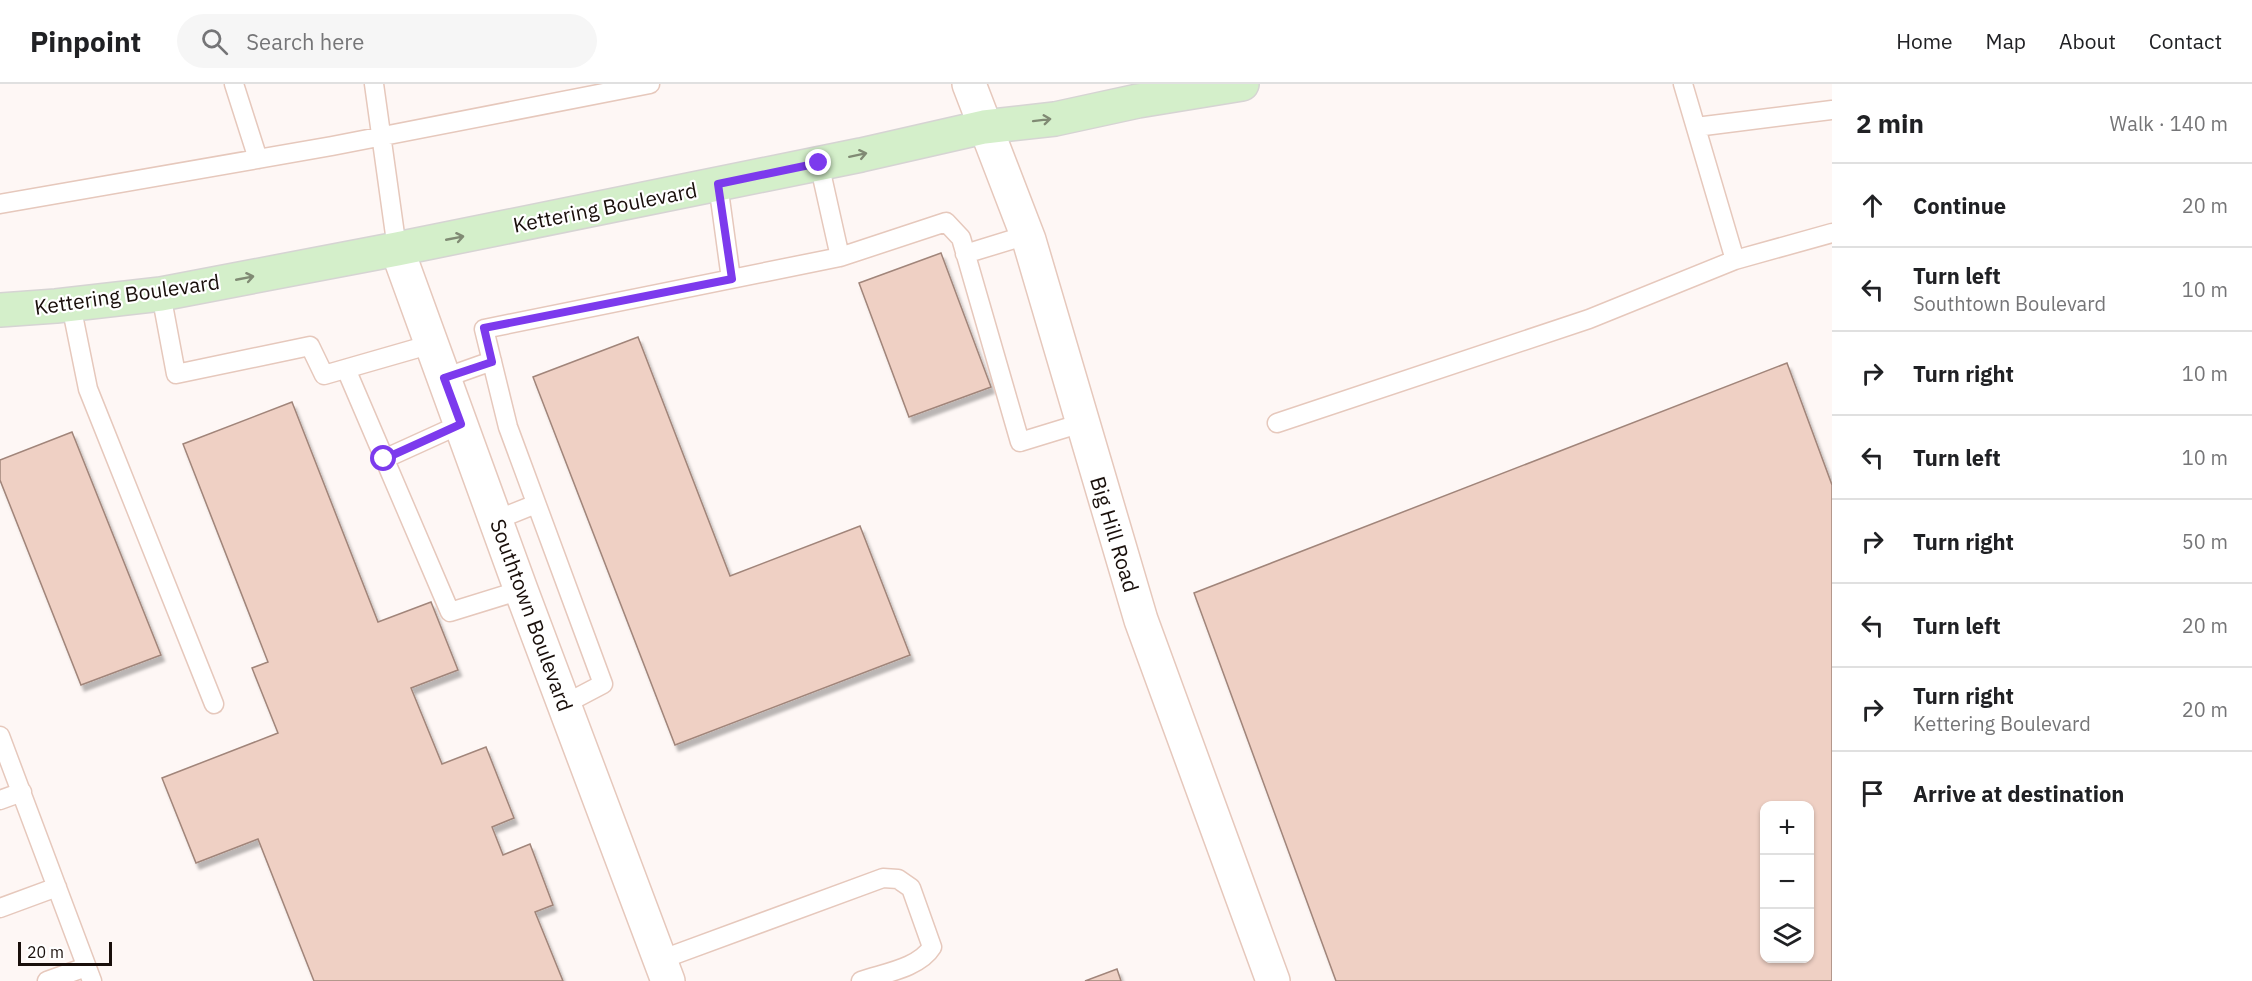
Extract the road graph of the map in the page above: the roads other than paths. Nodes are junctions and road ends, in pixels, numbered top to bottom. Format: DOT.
graph roads {
  1 [pos="234,84"];
  2 [pos="374,84"];
  3 [pos="650,84"];
  4 [pos="969,84"];
  5 [pos="1242,84"];
  6 [pos="1683,84"];
  7 [pos="1832,110"];
  8 [pos="984,127"];
  9 [pos="1696,127"];
  10 [pos="382,136"];
  11 [pos="258,159"];
  12 [pos="819,163"];
  13 [pos="718,184"];
  14 [pos="0,204"];
  15 [pos="1832,233"];
  16 [pos="1027,235"];
  17 [pos="397,249"];
  18 [pos="965,254"];
  19 [pos="840,257"];
  20 [pos="1735,261"];
  21 [pos="732,279"];
  22 [pos="161,294"];
  23 [pos="71,305"];
  24 [pos="0,310"];
  25 [pos="432,344"];
  26 [pos="492,362"];
  27 [pos="346,369"];
  28 [pos="444,378"];
  29 [pos="1082,423"];
  30 [pos="1277,423"];
  31 [pos="461,424"];
  32 [pos="384,459"];
  33 [pos="536,504"];
  34 [pos="496,520"];
  35 [pos="521,590"];
  36 [pos="214,704"];
  37 [pos="565,704"];
  38 [pos="0,736"];
  39 [pos="22,792"];
  40 [pos="0,800"];
  41 [pos="57,887"];
  42 [pos="0,908"];
  43 [pos="664,971"];
  44 [pos="89,974"];
  45 [pos="47,981"];
  46 [pos="861,981"];
  47 [pos="1273,981"];
  1 -- 11 [label="lane"];
  2 -- 10 [label="lane"];
  3 -- 10 [label="lane"];
  4 -- 8 [label="street, Big Hill Road"];
  8 -- 5 [label="main road, Kettering Boulevard, one-way"];
  6 -- 9 [label="lane"];
  7 -- 9 [label="lane"];
  12 -- 8 [label="main road, Kettering Boulevard, one-way"];
  8 -- 16 [label="street, Big Hill Road"];
  9 -- 20 [label="lane"];
  10 -- 11 [label="lane"];
  10 -- 17 [label="lane"];
  11 -- 14 [label="lane"];
  12 -- 13 [label="main road, Kettering Boulevard"];
  12 -- 19 [label="lane"];
  17 -- 13 [label="main road, Kettering Boulevard, one-way"];
  13 -- 21 [label="lane"];
  15 -- 20 [label="lane"];
  16 -- 18 [label="lane"];
  16 -- 29 [label="street, Big Hill Road"];
  22 -- 17 [label="main road, Kettering Boulevard, one-way"];
  17 -- 25 [label="street, Southtown Boulevard"];
  18 -- 19 [label="lane"];
  18 -- 29 [label="lane"];
  19 -- 21 [label="lane"];
  20 -- 30 [label="lane"];
  21 -- 26 [label="lane"];
  22 -- 23 [label="main road, Kettering Boulevard"];
  22 -- 27 [label="lane"];
  23 -- 24 [label="main road, Kettering Boulevard"];
  23 -- 36 [label="lane"];
  25 -- 27 [label="lane"];
  25 -- 28 [label="street, Southtown Boulevard"];
  26 -- 28 [label="lane"];
  26 -- 33 [label="lane"];
  27 -- 32 [label="lane"];
  28 -- 31 [label="street, Southtown Boulevard"];
  29 -- 47 [label="street, Big Hill Road"];
  31 -- 32 [label="lane"];
  31 -- 34 [label="street, Southtown Boulevard"];
  32 -- 35 [label="lane"];
  33 -- 34 [label="lane"];
  33 -- 37 [label="lane"];
  34 -- 35 [label="street, Southtown Boulevard"];
  35 -- 37 [label="street, Southtown Boulevard"];
  37 -- 43 [label="street, Southtown Boulevard"];
  38 -- 39 [label="lane"];
  39 -- 40 [label="lane"];
  39 -- 41 [label="lane"];
  41 -- 42 [label="lane"];
  41 -- 44 [label="lane"];
  43 -- 46 [label="lane"];
  44 -- 45 [label="lane"];
}
